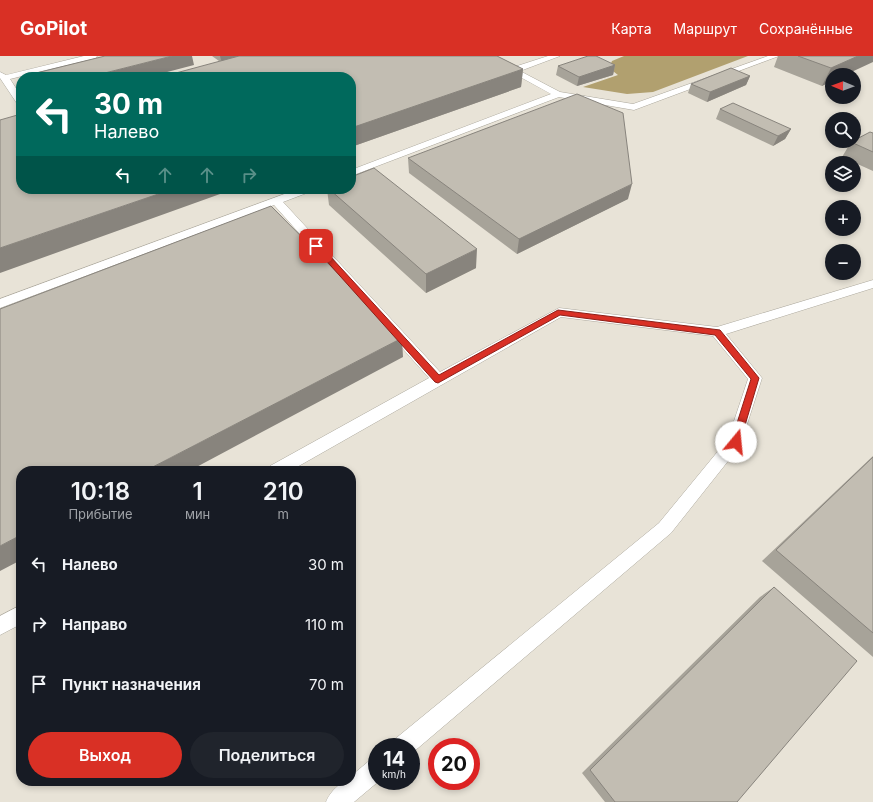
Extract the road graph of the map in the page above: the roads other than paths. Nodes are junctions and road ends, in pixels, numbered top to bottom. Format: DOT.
graph roads {
  1 [pos="93,56"];
  2 [pos="486,56"];
  3 [pos="556,56"];
  4 [pos="775,56"];
  5 [pos="70,59"];
  6 [pos="514,70"];
  7 [pos="16,72"];
  8 [pos="18,72"];
  9 [pos="2,76"];
  10 [pos="558,94"];
  11 [pos="16,96"];
  12 [pos="356,171"];
  13 [pos="295,194"];
  14 [pos="276,201"];
  15 [pos="873,284"];
  16 [pos="0,304"];
  17 [pos="717,332"];
  18 [pos="438,380"];
  19 [pos="285,466"];
  20 [pos="16,617"];
  21 [pos="0,626"];
  22 [pos="414,738"];
  23 [pos="368,776"];
  24 [pos="337,802"];
  1 -- 5 [label="lane"];
  2 -- 6 [label="lane"];
  3 -- 6 [label="lane"];
  4 -- 10 [label="lane"];
  5 -- 8 [label="lane"];
  6 -- 10 [label="lane"];
  7 -- 9 [label="lane"];
  9 -- 11 [label="lane"];
  10 -- 12 [label="lane"];
  13 -- 14 [label="lane"];
  14 -- 16 [label="lane"];
  14 -- 18 [label="lane"];
  15 -- 17 [label="lane"];
  17 -- 18 [label="lane"];
  17 -- 22 [label="lane"];
  18 -- 19 [label="lane"];
  20 -- 21 [label="lane"];
  23 -- 24 [label="lane"];
}
